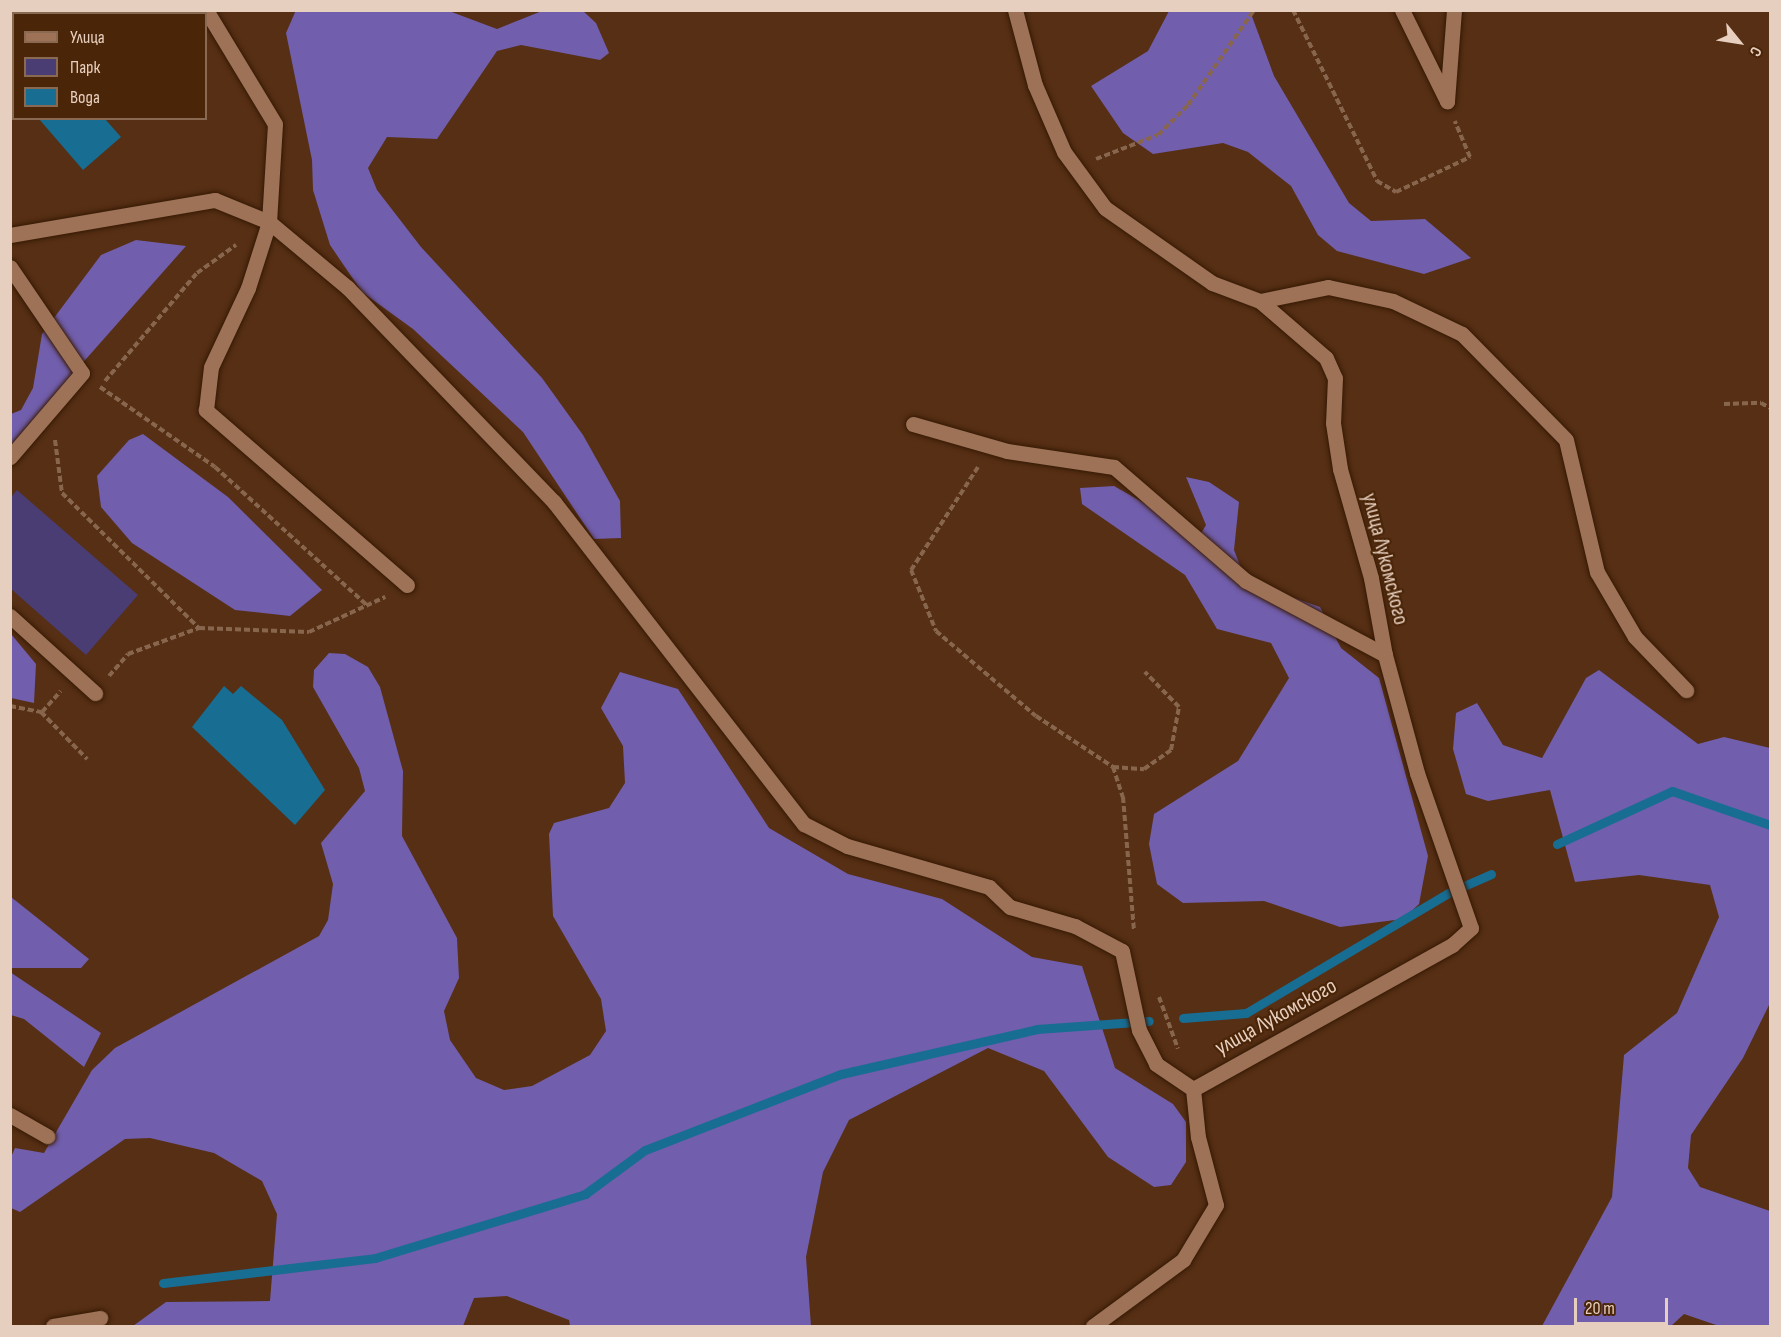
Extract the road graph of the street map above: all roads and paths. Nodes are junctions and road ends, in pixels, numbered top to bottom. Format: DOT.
graph roads {
  1 [pos="206,10"];
  2 [pos="1015,10"];
  3 [pos="1254,10"];
  4 [pos="1293,10"];
  5 [pos="1402,10"];
  6 [pos="1454,10"];
  7 [pos="1447,101"];
  8 [pos="1071,163"];
  9 [pos="269,222"];
  10 [pos="10,236"];
  11 [pos="10,267"];
  12 [pos="1260,301"];
  13 [pos="82,373"];
  14 [pos="100,387"];
  15 [pos="92,396"];
  16 [pos="1724,404"];
  17 [pos="1770,408"];
  18 [pos="41,422"];
  19 [pos="913,424"];
  20 [pos="63,432"];
  21 [pos="55,441"];
  22 [pos="992,447"];
  23 [pos="47,448"];
  24 [pos="10,457"];
  25 [pos="407,585"];
  26 [pos="368,606"];
  27 [pos="10,616"];
  28 [pos="200,628"];
  29 [pos="1385,655"];
  30 [pos="1145,672"];
  31 [pos="1686,690"];
  32 [pos="95,693"];
  33 [pos="10,706"];
  34 [pos="87,759"];
  35 [pos="1113,767"];
  36 [pos="1136,938"];
  37 [pos="1155,985"];
  38 [pos="1193,1089"];
  39 [pos="10,1115"];
  40 [pos="47,1137"];
  41 [pos="100,1318"];
  42 [pos="53,1326"];
  43 [pos="1094,1326"];
  1 -- 9 [label="street"];
  2 -- 8 [label="street, улица Лукомского"];
  3 -- 8 [label="path"];
  4 -- 7 [label="path"];
  5 -- 7 [label="street"];
  6 -- 7 [label="street"];
  8 -- 12 [label="street, улица Лукомского"];
  9 -- 10 [label="street"];
  9 -- 14 [label="path"];
  9 -- 25 [label="street"];
  9 -- 38 [label="street"];
  11 -- 13 [label="street"];
  12 -- 29 [label="street, улица Лукомского"];
  12 -- 31 [label="street"];
  13 -- 14 [label="path"];
  13 -- 18 [label="street"];
  14 -- 15 [label="path"];
  14 -- 26 [label="path"];
  16 -- 17 [label="path"];
  18 -- 21 [label="path"];
  18 -- 24 [label="street"];
  19 -- 22 [label="street"];
  20 -- 21 [label="path"];
  21 -- 23 [label="path"];
  21 -- 28 [label="path"];
  22 -- 29 [label="street"];
  22 -- 35 [label="path"];
  25 -- 26 [label="path"];
  26 -- 28 [label="path"];
  27 -- 32 [label="street"];
  28 -- 32 [label="path"];
  29 -- 38 [label="street, улица Лукомского"];
  30 -- 35 [label="path"];
  33 -- 34 [label="path"];
  35 -- 36 [label="path"];
  37 -- 38 [label="path"];
  38 -- 43 [label="street"];
  39 -- 40 [label="street"];
  41 -- 42 [label="street"];
}
